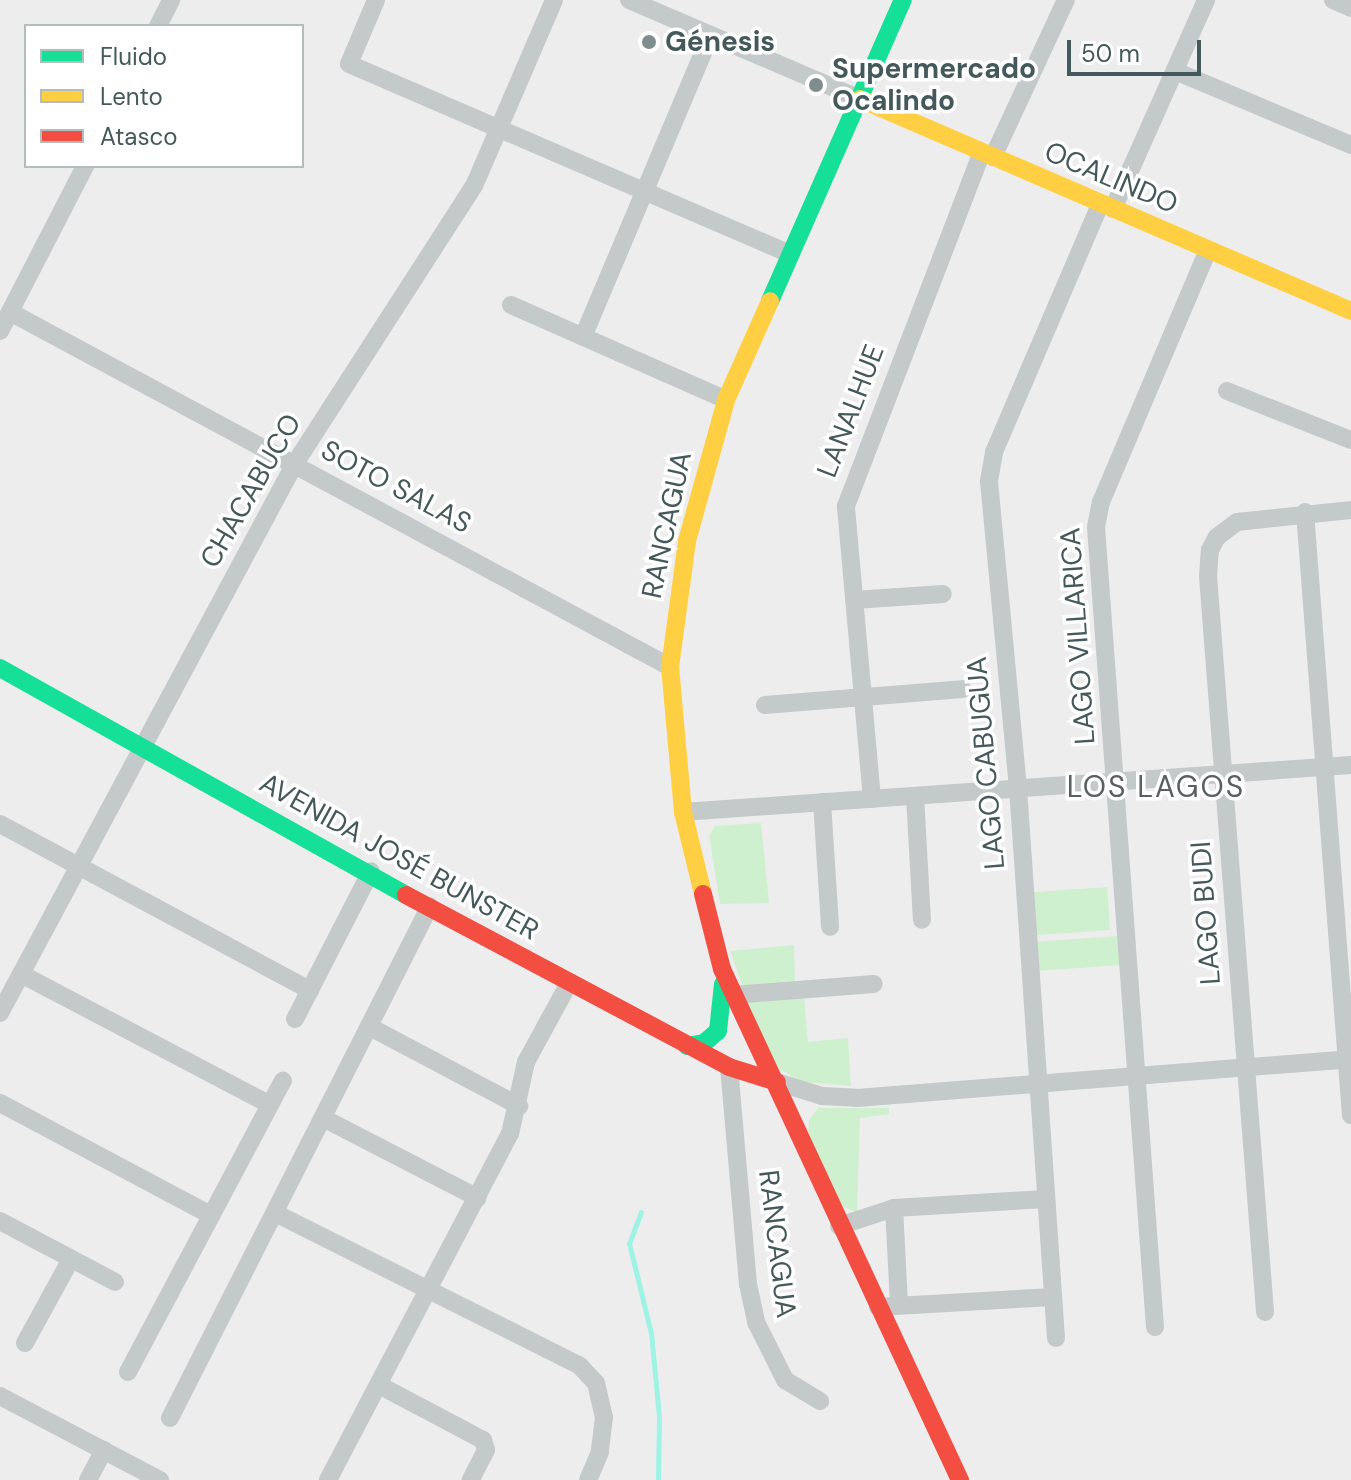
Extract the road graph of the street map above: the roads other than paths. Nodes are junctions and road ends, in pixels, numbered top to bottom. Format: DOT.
graph roads {
  1 [pos="171,0"];
  2 [pos="376,0"];
  3 [pos="554,0"];
  4 [pos="629,0"];
  5 [pos="902,0"];
  6 [pos="1066,0"];
  7 [pos="1206,0"];
  8 [pos="1333,0"];
  9 [pos="1351,8"];
  10 [pos="159,24"];
  11 [pos="710,37"];
  12 [pos="1175,71"];
  13 [pos="860,99"];
  14 [pos="498,127"];
  15 [pos="1351,145"];
  16 [pos="988,154"];
  17 [pos="84,168"];
  18 [pos="644,191"];
  19 [pos="1107,207"];
  20 [pos="1208,250"];
  21 [pos="791,254"];
  22 [pos="511,305"];
  23 [pos="1351,311"];
  24 [pos="10,312"];
  25 [pos="0,331"];
  26 [pos="583,337"];
  27 [pos="1227,391"];
  28 [pos="726,400"];
  29 [pos="1351,440"];
  30 [pos="294,465"];
  31 [pos="1351,510"];
  32 [pos="1305,512"];
  33 [pos="943,594"];
  34 [pos="854,600"];
  35 [pos="670,667"];
  36 [pos="0,668"];
  37 [pos="962,689"];
  38 [pos="863,698"];
  39 [pos="765,705"];
  40 [pos="144,746"];
  41 [pos="1351,765"];
  42 [pos="1324,767"];
  43 [pos="1223,774"];
  44 [pos="1115,782"];
  45 [pos="1018,788"];
  46 [pos="915,796"];
  47 [pos="872,799"];
  48 [pos="822,802"];
  49 [pos="683,812"];
  50 [pos="0,824"];
  51 [pos="78,866"];
  52 [pos="371,871"];
  53 [pos="430,906"];
  54 [pos="922,920"];
  55 [pos="830,927"];
  56 [pos="722,969"];
  57 [pos="21,974"];
  58 [pos="874,984"];
  59 [pos="568,985"];
  60 [pos="310,990"];
  61 [pos="733,995"];
  62 [pos="0,1013"];
  63 [pos="295,1019"];
  64 [pos="370,1027"];
  65 [pos="687,1046"];
  66 [pos="1349,1060"];
  67 [pos="729,1067"];
  68 [pos="1246,1067"];
  69 [pos="1135,1076"];
  70 [pos="283,1081"];
  71 [pos="777,1082"];
  72 [pos="1038,1083"];
  73 [pos="0,1103"];
  74 [pos="270,1105"];
  75 [pos="519,1106"];
  76 [pos="1351,1115"];
  77 [pos="323,1118"];
  78 [pos="478,1198"];
  79 [pos="1046,1199"];
  80 [pos="894,1208"];
  81 [pos="275,1213"];
  82 [pos="211,1215"];
  83 [pos="0,1221"];
  84 [pos="839,1226"];
  85 [pos="71,1259"];
  86 [pos="115,1282"];
  87 [pos="429,1293"];
  88 [pos="1053,1297"];
  89 [pos="907,1303"];
  90 [pos="878,1307"];
  91 [pos="1265,1312"];
  92 [pos="1155,1327"];
  93 [pos="1056,1338"];
  94 [pos="25,1343"];
  95 [pos="128,1372"];
  96 [pos="379,1385"];
  97 [pos="820,1401"];
  98 [pos="3,1403"];
  99 [pos="170,1418"];
  100 [pos="104,1450"];
  101 [pos="88,1480"];
  102 [pos="160,1480"];
  103 [pos="328,1480"];
  104 [pos="471,1480"];
  105 [pos="588,1480"];
  106 [pos="960,1480"];
  1 -- 10 [label="street"];
  2 -- 14 [label="street"];
  3 -- 14 [label="street, CHACABUCO"];
  4 -- 11 [label="street, OCALINDO"];
  5 -- 13 [label="main road, RANCAGUA"];
  6 -- 16 [label="street, LANALHUE"];
  7 -- 12 [label="street, LAGO CABUGUA"];
  8 -- 9 [label="street"];
  11 -- 13 [label="street, OCALINDO"];
  11 -- 18 [label="street"];
  12 -- 15 [label="street"];
  12 -- 19 [label="street, LAGO CABUGUA"];
  13 -- 16 [label="main road, OCALINDO"];
  13 -- 21 [label="main road, RANCAGUA"];
  14 -- 18 [label="street"];
  14 -- 30 [label="street, CHACABUCO"];
  16 -- 19 [label="main road, OCALINDO"];
  16 -- 34 [label="street, LANALHUE"];
  17 -- 24 [label="street"];
  18 -- 21 [label="street"];
  18 -- 26 [label="street"];
  19 -- 20 [label="main road, OCALINDO"];
  19 -- 45 [label="street, LAGO CABUGUA"];
  20 -- 23 [label="main road, OCALINDO"];
  20 -- 44 [label="street, LAGO VILLARICA"];
  21 -- 28 [label="main road, RANCAGUA"];
  22 -- 26 [label="street"];
  24 -- 25 [label="street"];
  24 -- 30 [label="street, SOTO SALAS"];
  26 -- 28 [label="street"];
  27 -- 29 [label="street"];
  28 -- 35 [label="main road, RANCAGUA"];
  30 -- 35 [label="street, SOTO SALAS"];
  30 -- 40 [label="street, CHACABUCO"];
  31 -- 32 [label="street"];
  32 -- 42 [label="street"];
  32 -- 43 [label="street, LAGO BUDI"];
  33 -- 34 [label="street"];
  34 -- 38 [label="street, LANALHUE"];
  35 -- 49 [label="main road, RANCAGUA"];
  36 -- 40 [label="main road, AVENIDA JOSÉ BUNSTER"];
  37 -- 38 [label="street"];
  38 -- 39 [label="street"];
  38 -- 47 [label="street, LANALHUE"];
  40 -- 51 [label="street, CHACABUCO"];
  40 -- 52 [label="main road, AVENIDA JOSÉ BUNSTER"];
  41 -- 42 [label="street"];
  42 -- 43 [label="street"];
  42 -- 66 [label="street"];
  43 -- 44 [label="street"];
  43 -- 68 [label="street, LAGO BUDI"];
  44 -- 45 [label="street"];
  44 -- 69 [label="street, LAGO VILLARICA"];
  45 -- 46 [label="street"];
  45 -- 72 [label="street, LAGO CABUGUA"];
  46 -- 47 [label="street"];
  46 -- 54 [label="street"];
  47 -- 48 [label="street"];
  48 -- 49 [label="street"];
  48 -- 55 [label="street"];
  49 -- 56 [label="main road, RANCAGUA"];
  50 -- 51 [label="street"];
  51 -- 57 [label="street, CHACABUCO"];
  51 -- 60 [label="street"];
  52 -- 53 [label="main road, AVENIDA JOSÉ BUNSTER"];
  52 -- 60 [label="street"];
  53 -- 59 [label="main road, AVENIDA JOSÉ BUNSTER"];
  53 -- 64 [label="street"];
  56 -- 61 [label="main road, RANCAGUA"];
  56 -- 65 [label="main road"];
  57 -- 62 [label="street, CHACABUCO"];
  57 -- 74 [label="street"];
  58 -- 61 [label="street"];
  59 -- 65 [label="main road, AVENIDA JOSÉ BUNSTER"];
  59 -- 75 [label="street"];
  60 -- 63 [label="street"];
  61 -- 71 [label="main road, RANCAGUA"];
  64 -- 75 [label="street"];
  64 -- 77 [label="street"];
  65 -- 67 [label="main road, AVENIDA JOSÉ BUNSTER"];
  66 -- 68 [label="street"];
  66 -- 76 [label="street"];
  67 -- 71 [label="main road, AVENIDA JOSÉ BUNSTER"];
  67 -- 97 [label="street, RANCAGUA"];
  68 -- 69 [label="street"];
  68 -- 91 [label="street, LAGO BUDI"];
  69 -- 72 [label="street"];
  69 -- 92 [label="street, LAGO VILLARICA"];
  70 -- 74 [label="street"];
  71 -- 72 [label="street"];
  71 -- 84 [label="main road, RANCAGUA"];
  72 -- 79 [label="street, LAGO CABUGUA"];
  73 -- 82 [label="street"];
  74 -- 82 [label="street"];
  75 -- 78 [label="street"];
  77 -- 78 [label="street"];
  77 -- 81 [label="street"];
  78 -- 87 [label="street"];
  79 -- 80 [label="street"];
  79 -- 88 [label="street, LAGO CABUGUA"];
  80 -- 84 [label="street"];
  80 -- 89 [label="street"];
  81 -- 87 [label="street"];
  81 -- 99 [label="street"];
  82 -- 95 [label="street"];
  83 -- 85 [label="street"];
  84 -- 90 [label="main road, RANCAGUA"];
  85 -- 86 [label="street"];
  85 -- 94 [label="street"];
  87 -- 96 [label="street"];
  87 -- 105 [label="street"];
  88 -- 89 [label="street"];
  88 -- 93 [label="street, LAGO CABUGUA"];
  89 -- 90 [label="street"];
  90 -- 106 [label="main road, RANCAGUA"];
  96 -- 103 [label="street"];
  96 -- 104 [label="street"];
  98 -- 100 [label="street"];
  100 -- 101 [label="street"];
  100 -- 102 [label="street"];
}
